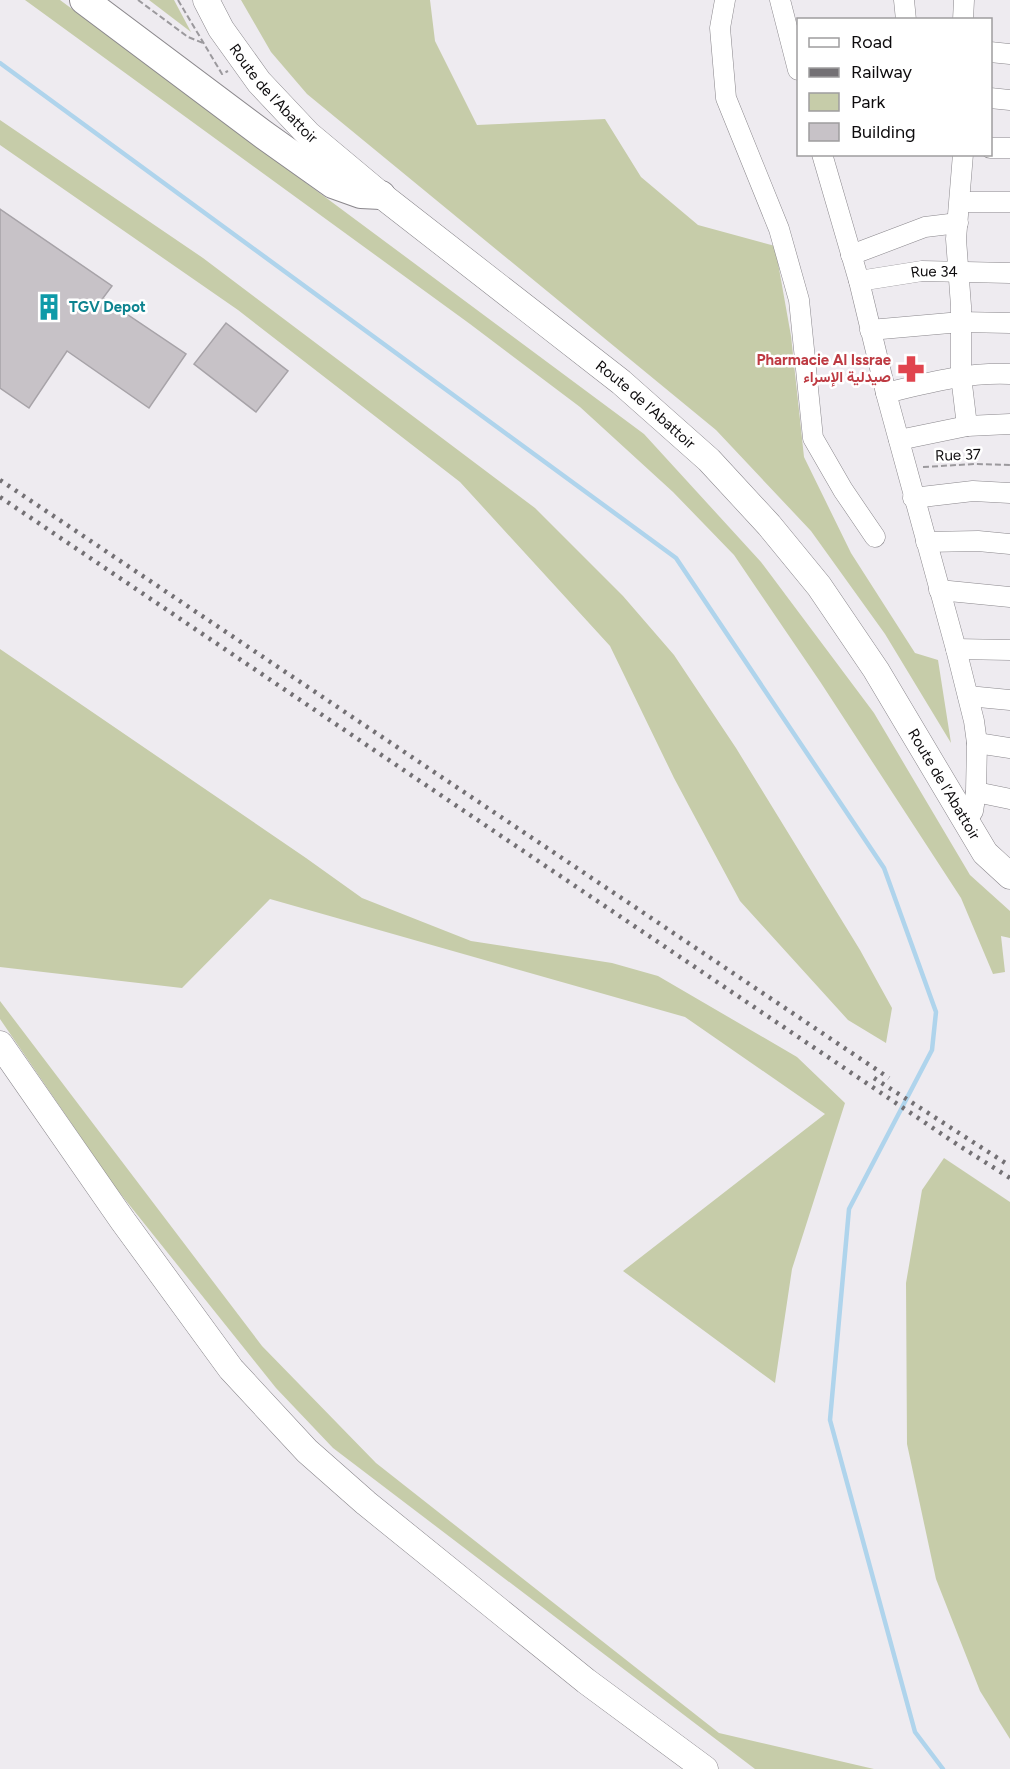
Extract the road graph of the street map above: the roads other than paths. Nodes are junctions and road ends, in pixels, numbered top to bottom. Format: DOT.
graph roads {
  1 [pos="84,0"];
  2 [pos="206,0"];
  3 [pos="725,0"];
  4 [pos="780,0"];
  5 [pos="904,0"];
  6 [pos="964,0"];
  7 [pos="906,18"];
  8 [pos="963,18"];
  9 [pos="793,27"];
  10 [pos="992,52"];
  11 [pos="1010,54"];
  12 [pos="797,61"];
  13 [pos="992,98"];
  14 [pos="1010,100"];
  15 [pos="992,148"];
  16 [pos="1010,148"];
  17 [pos="823,156"];
  18 [pos="963,156"];
  19 [pos="381,195"];
  20 [pos="960,202"];
  21 [pos="1010,202"];
  22 [pos="958,223"];
  23 [pos="851,255"];
  24 [pos="958,271"];
  25 [pos="1010,273"];
  26 [pos="859,281"];
  27 [pos="961,322"];
  28 [pos="1010,323"];
  29 [pos="870,330"];
  30 [pos="1010,374"];
  31 [pos="960,376"];
  32 [pos="886,393"];
  33 [pos="1010,424"];
  34 [pos="967,426"];
  35 [pos="899,440"];
  36 [pos="1010,493"];
  37 [pos="914,498"];
  38 [pos="874,537"];
  39 [pos="926,542"];
  40 [pos="1010,544"];
  41 [pos="939,590"];
  42 [pos="1010,597"];
  43 [pos="956,649"];
  44 [pos="1010,650"];
  45 [pos="968,696"];
  46 [pos="1010,700"];
  47 [pos="977,742"];
  48 [pos="1010,748"];
  49 [pos="976,792"];
  50 [pos="1010,799"];
  51 [pos="966,822"];
  52 [pos="998,854"];
  53 [pos="1010,876"];
  54 [pos="0,1044"];
  55 [pos="705,1769"];
  1 -- 19 [label="highway"];
  2 -- 19 [label="main road, Route de l’Abattoir"];
  3 -- 38 [label="street"];
  4 -- 9 [label="street"];
  5 -- 7 [label="street"];
  6 -- 8 [label="street"];
  9 -- 12 [label="street"];
  10 -- 11 [label="street"];
  13 -- 14 [label="street"];
  15 -- 16 [label="street"];
  17 -- 23 [label="street"];
  18 -- 20 [label="street"];
  19 -- 51 [label="main road, Route de l’Abattoir"];
  20 -- 21 [label="street"];
  20 -- 22 [label="street"];
  22 -- 23 [label="street"];
  22 -- 24 [label="street"];
  23 -- 26 [label="street"];
  24 -- 25 [label="street, Rue 34"];
  24 -- 26 [label="street, Rue 34"];
  24 -- 27 [label="street"];
  26 -- 29 [label="street"];
  27 -- 28 [label="street"];
  27 -- 29 [label="street"];
  27 -- 31 [label="street"];
  29 -- 32 [label="street"];
  30 -- 31 [label="street"];
  31 -- 32 [label="street"];
  31 -- 34 [label="street"];
  32 -- 35 [label="street"];
  33 -- 34 [label="street"];
  34 -- 35 [label="street"];
  35 -- 37 [label="street"];
  36 -- 37 [label="street"];
  37 -- 39 [label="street"];
  39 -- 40 [label="street"];
  39 -- 41 [label="street"];
  41 -- 42 [label="street"];
  41 -- 43 [label="street"];
  43 -- 44 [label="street"];
  43 -- 45 [label="street"];
  45 -- 46 [label="street"];
  45 -- 47 [label="street"];
  47 -- 48 [label="street"];
  47 -- 49 [label="street"];
  49 -- 50 [label="street"];
  49 -- 51 [label="street"];
  51 -- 52 [label="main road, Route de l’Abattoir"];
  52 -- 53 [label="main road, Route de l’Abattoir"];
  54 -- 55 [label="main road"];
}
